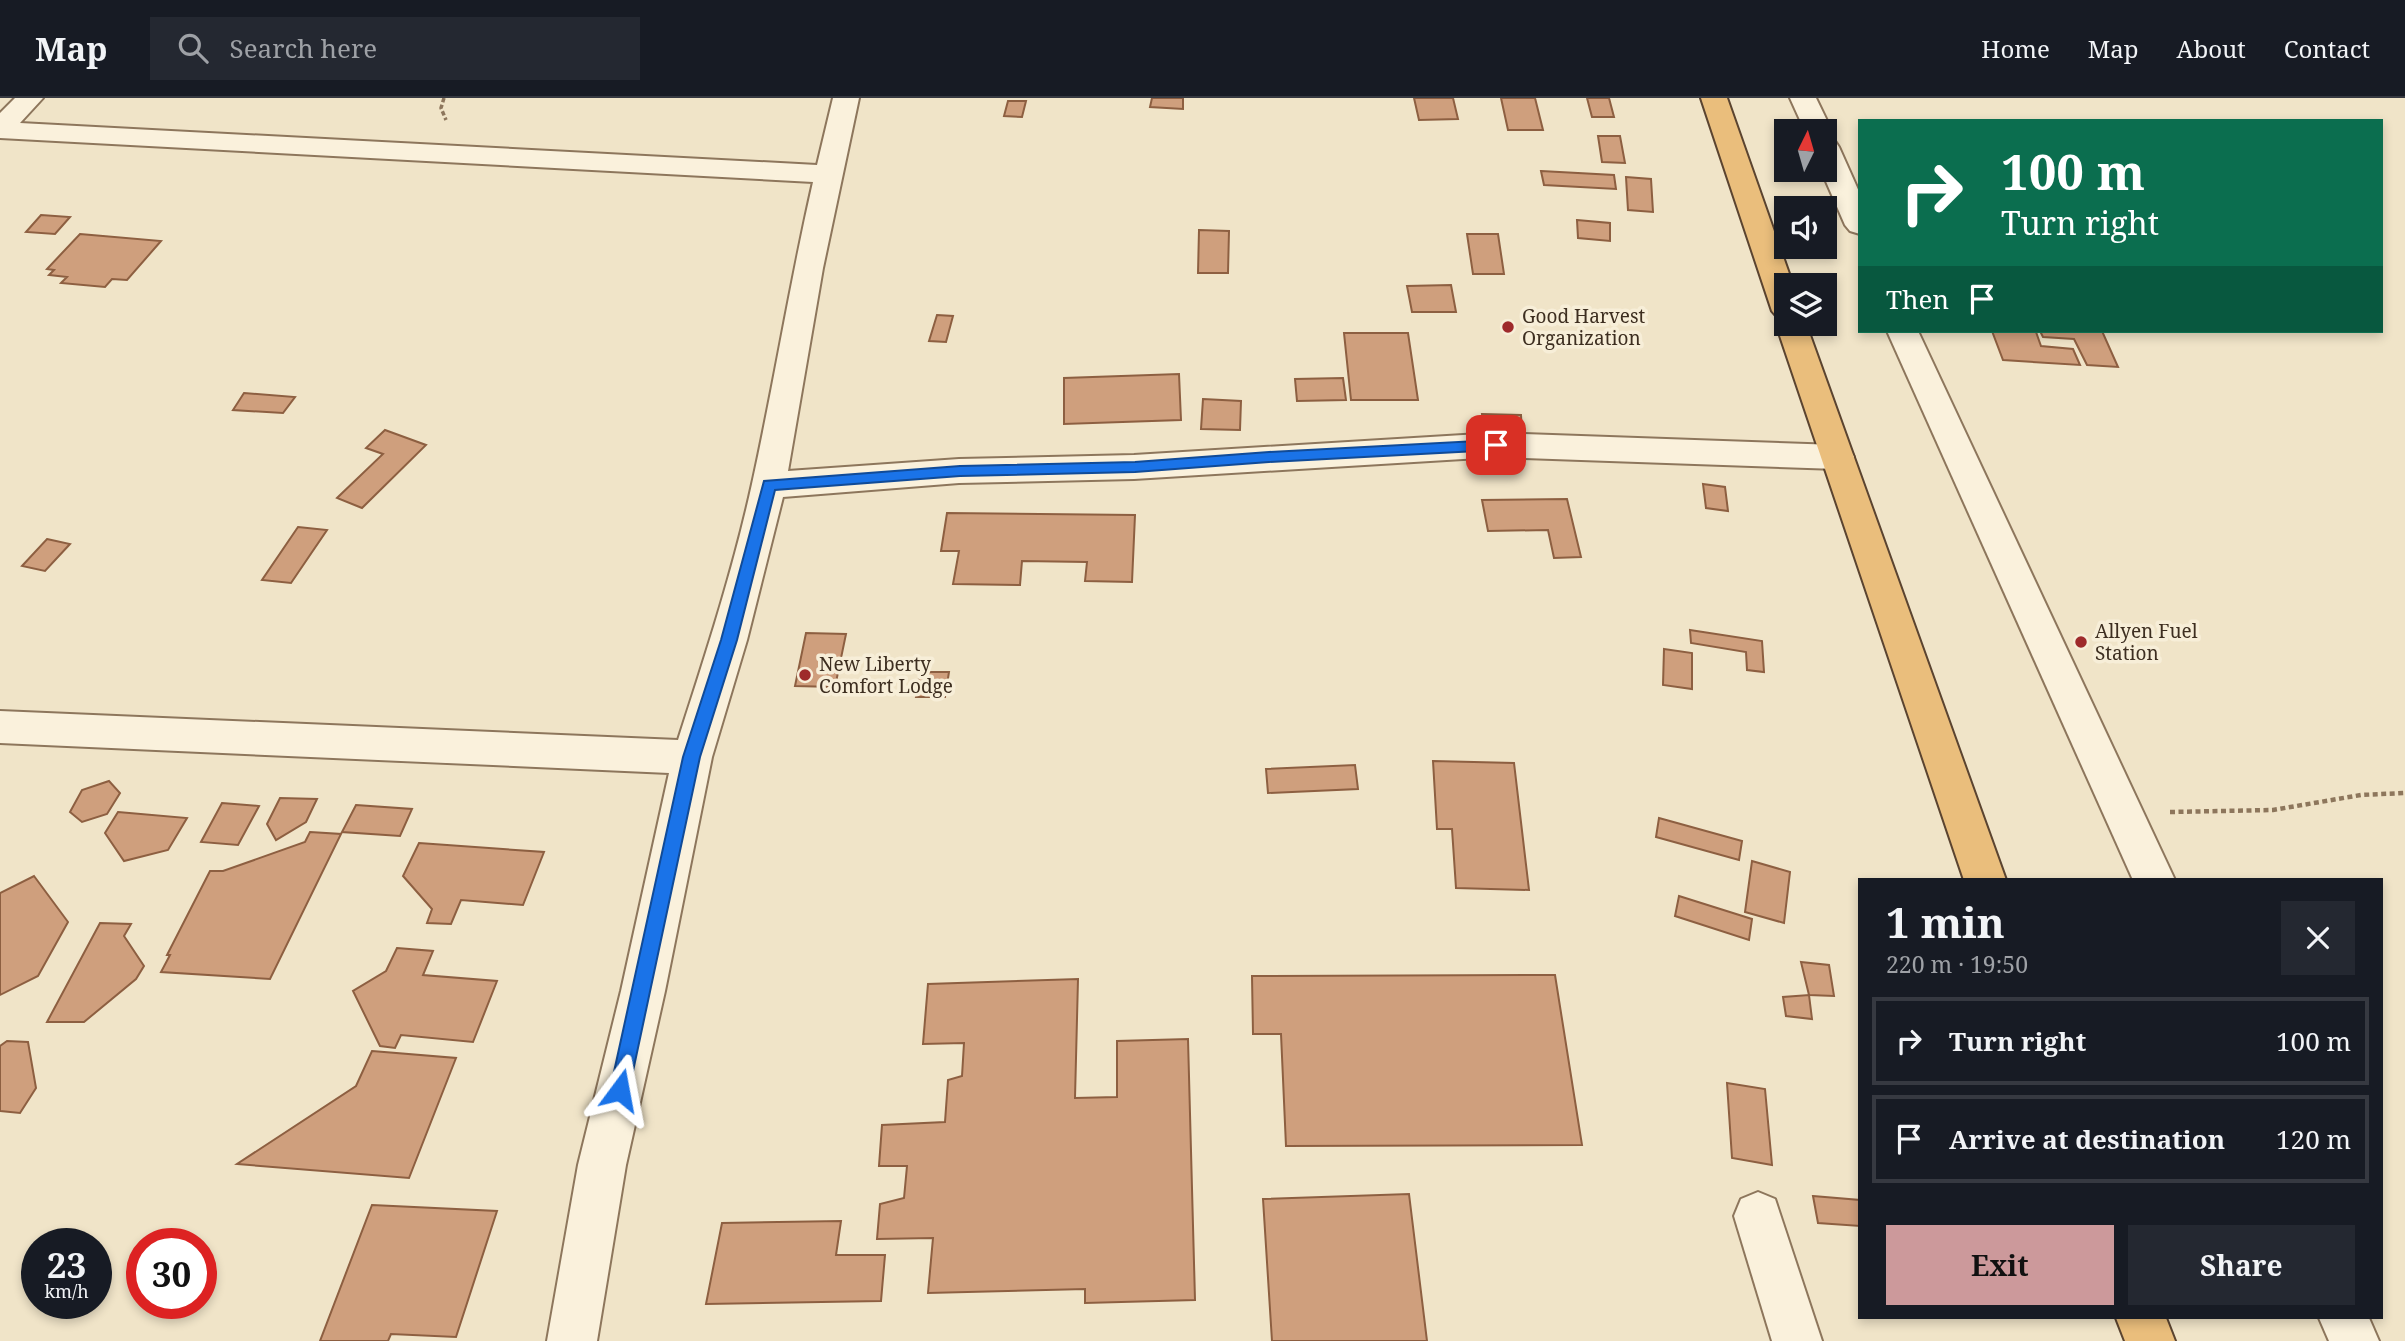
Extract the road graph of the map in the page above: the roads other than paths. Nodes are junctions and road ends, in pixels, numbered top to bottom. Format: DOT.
graph roads {
  1 [pos="30,98"];
  2 [pos="846,98"];
  3 [pos="1714,98"];
  4 [pos="1803,98"];
  5 [pos="1813,119"];
  6 [pos="0,129"];
  7 [pos="829,174"];
  8 [pos="1838,176"];
  9 [pos="1858,221"];
  10 [pos="1774,273"];
  11 [pos="1903,333"];
  12 [pos="1795,336"];
  13 [pos="1837,457"];
  14 [pos="769,485"];
  15 [pos="0,727"];
  16 [pos="692,757"];
  17 [pos="1984,878"];
  18 [pos="2153,878"];
  19 [pos="1758,1216"];
  20 [pos="2141,1319"];
  21 [pos="2344,1319"];
  22 [pos="572,1341"];
  23 [pos="1797,1341"];
  24 [pos="2150,1341"];
  25 [pos="2354,1341"];
  1 -- 6 [label="street"];
  2 -- 7 [label="street"];
  3 -- 10 [label="highway"];
  4 -- 5 [label="street"];
  6 -- 7 [label="street"];
  7 -- 14 [label="street"];
  8 -- 9 [label="street"];
  11 -- 18 [label="street"];
  12 -- 13 [label="highway"];
  13 -- 14 [label="street"];
  13 -- 17 [label="highway"];
  14 -- 16 [label="street"];
  15 -- 16 [label="street"];
  16 -- 22 [label="street"];
  19 -- 23 [label="street"];
  20 -- 24 [label="highway"];
  21 -- 25 [label="street"];
}
